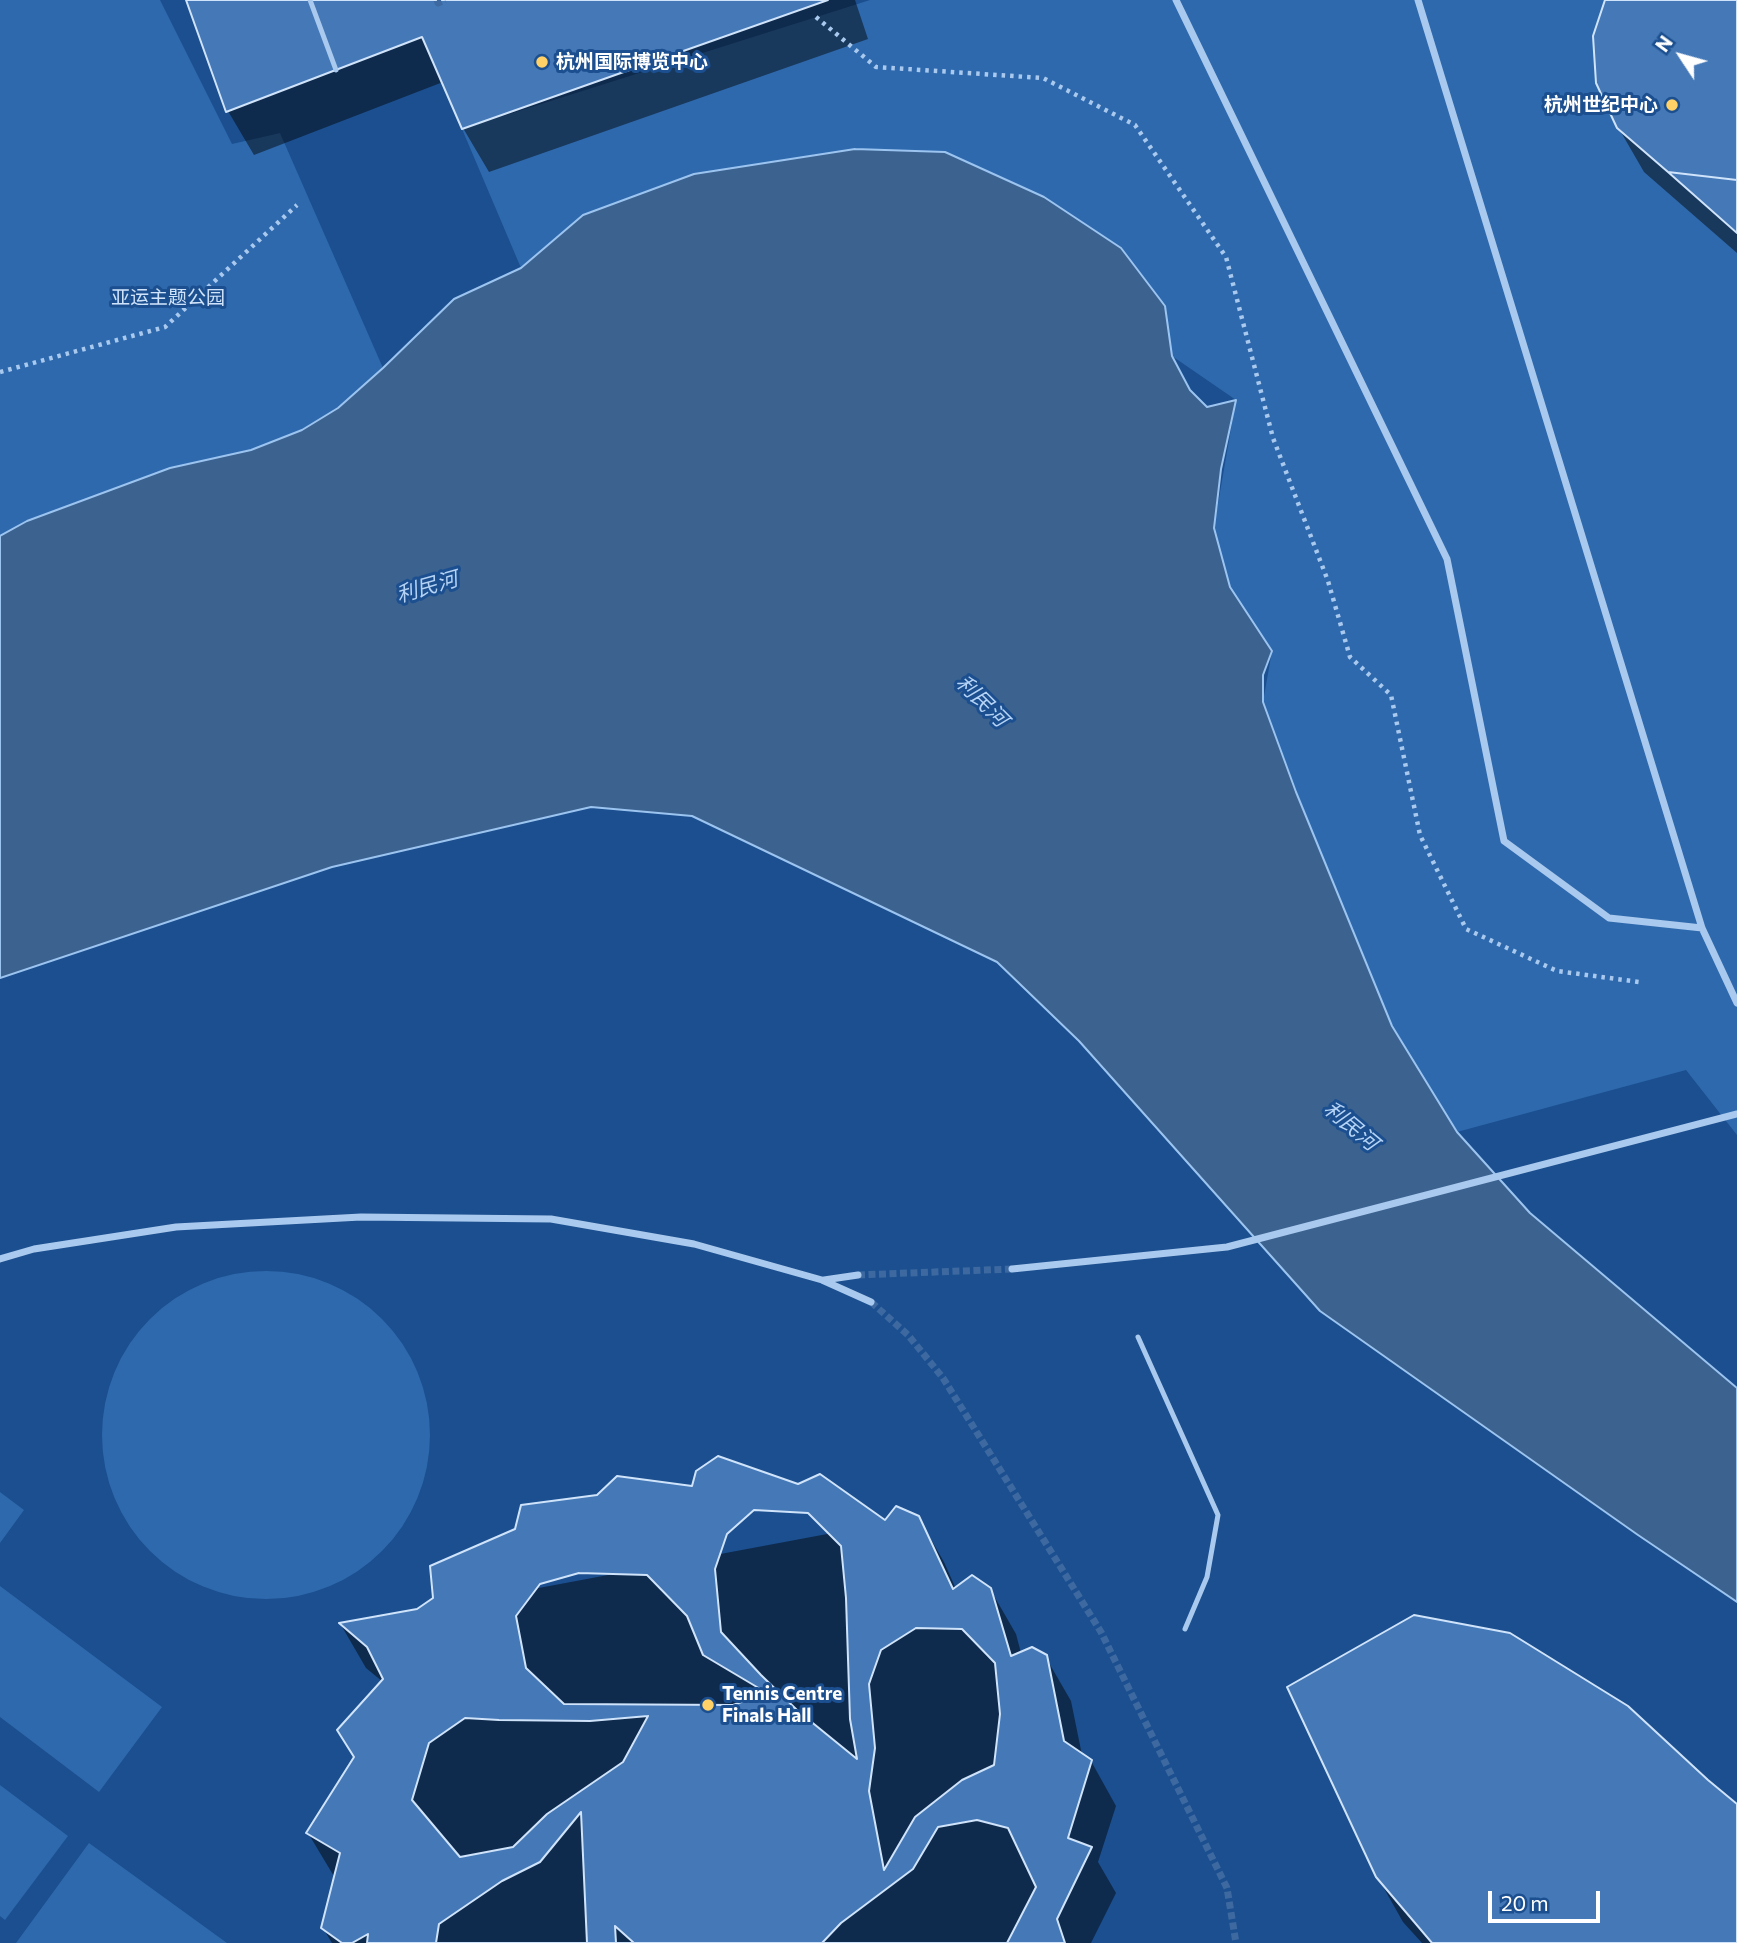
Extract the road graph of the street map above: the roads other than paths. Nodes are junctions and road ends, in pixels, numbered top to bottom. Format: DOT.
graph roads {
  1 [pos="310,0"];
  2 [pos="1176,0"];
  3 [pos="1418,0"];
  4 [pos="336,70"];
  5 [pos="1702,928"];
  6 [pos="1737,1003"];
  7 [pos="1737,1114"];
  8 [pos="0,1259"];
  9 [pos="1012,1269"];
  10 [pos="858,1275"];
  11 [pos="822,1280"];
  12 [pos="871,1302"];
  13 [pos="1139,1337"];
  14 [pos="1185,1629"];
  1 -- 4 [label="lane"];
  2 -- 5 [label="street"];
  3 -- 5 [label="street"];
  5 -- 6 [label="street"];
  7 -- 9 [label="street"];
  8 -- 11 [label="street"];
  10 -- 11 [label="street"];
  11 -- 12 [label="street"];
  13 -- 14 [label="lane"];
}
